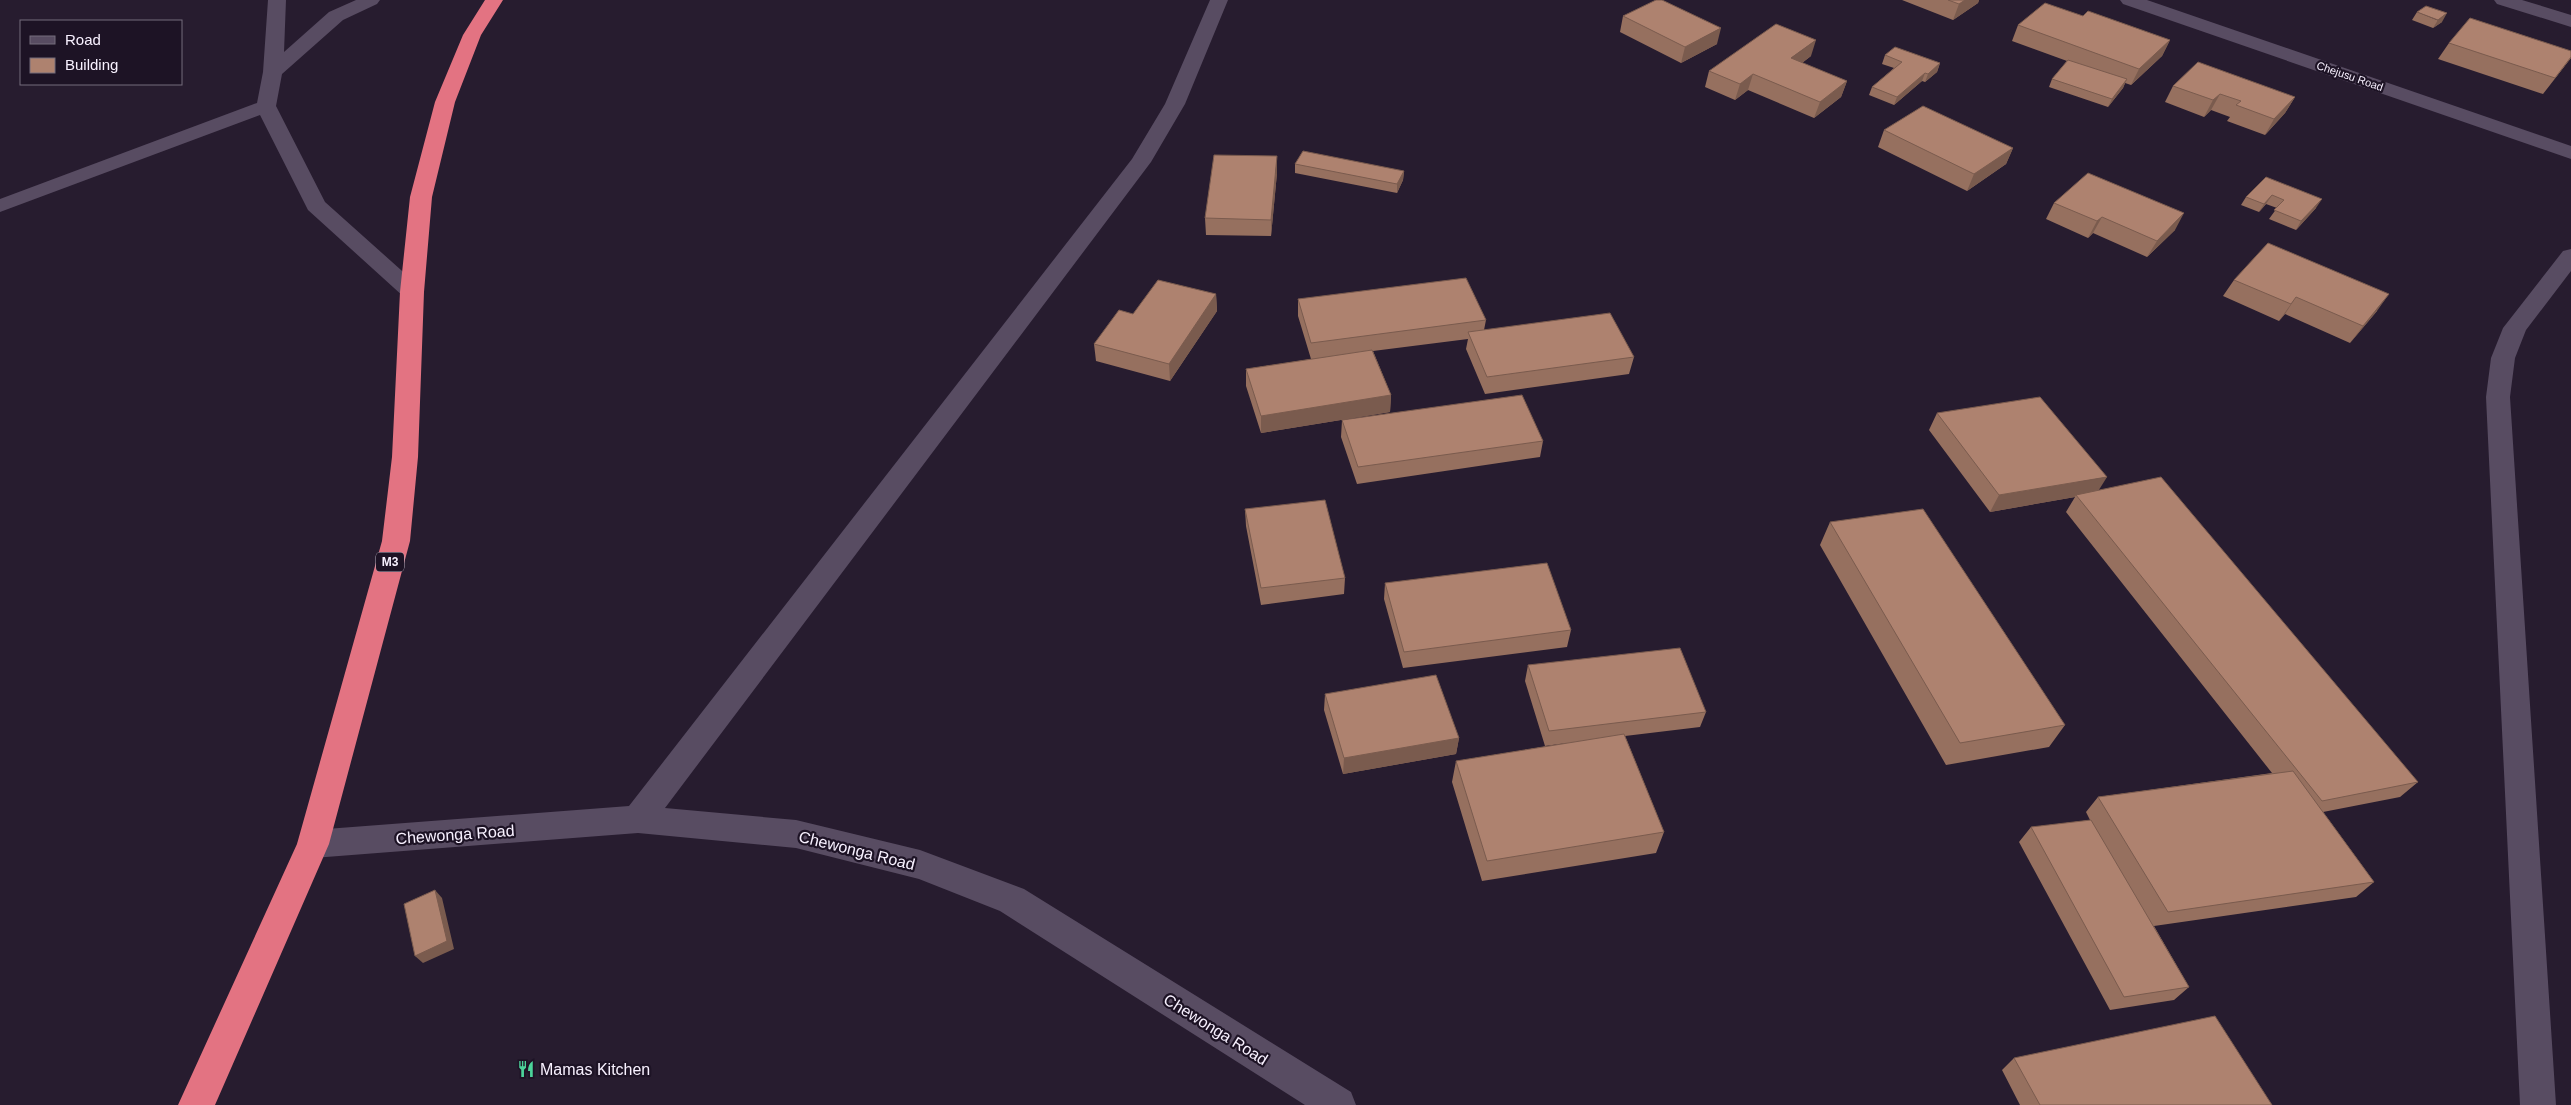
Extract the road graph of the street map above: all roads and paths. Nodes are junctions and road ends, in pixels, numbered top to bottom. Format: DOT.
graph roads {
  1 [pos="277,0"];
  2 [pos="371,0"];
  3 [pos="494,0"];
  4 [pos="1219,0"];
  5 [pos="2129,0"];
  6 [pos="2503,0"];
  7 [pos="2571,21"];
  8 [pos="273,72"];
  9 [pos="266,106"];
  10 [pos="2571,153"];
  11 [pos="0,206"];
  12 [pos="2571,256"];
  13 [pos="412,292"];
  14 [pos="638,818"];
  15 [pos="312,844"];
  16 [pos="196,1105"];
  17 [pos="1338,1105"];
  18 [pos="2538,1105"];
  1 -- 8 [label="street"];
  2 -- 8 [label="street"];
  3 -- 13 [label="highway, M3"];
  4 -- 14 [label="street"];
  5 -- 10 [label="street, Chejusu Road"];
  6 -- 7 [label="street"];
  8 -- 9 [label="street"];
  9 -- 11 [label="street"];
  9 -- 13 [label="street"];
  12 -- 18 [label="street"];
  13 -- 15 [label="highway, M3"];
  14 -- 15 [label="street, Chewonga Road"];
  14 -- 17 [label="street, Chewonga Road"];
  15 -- 16 [label="highway, M3"];
}
